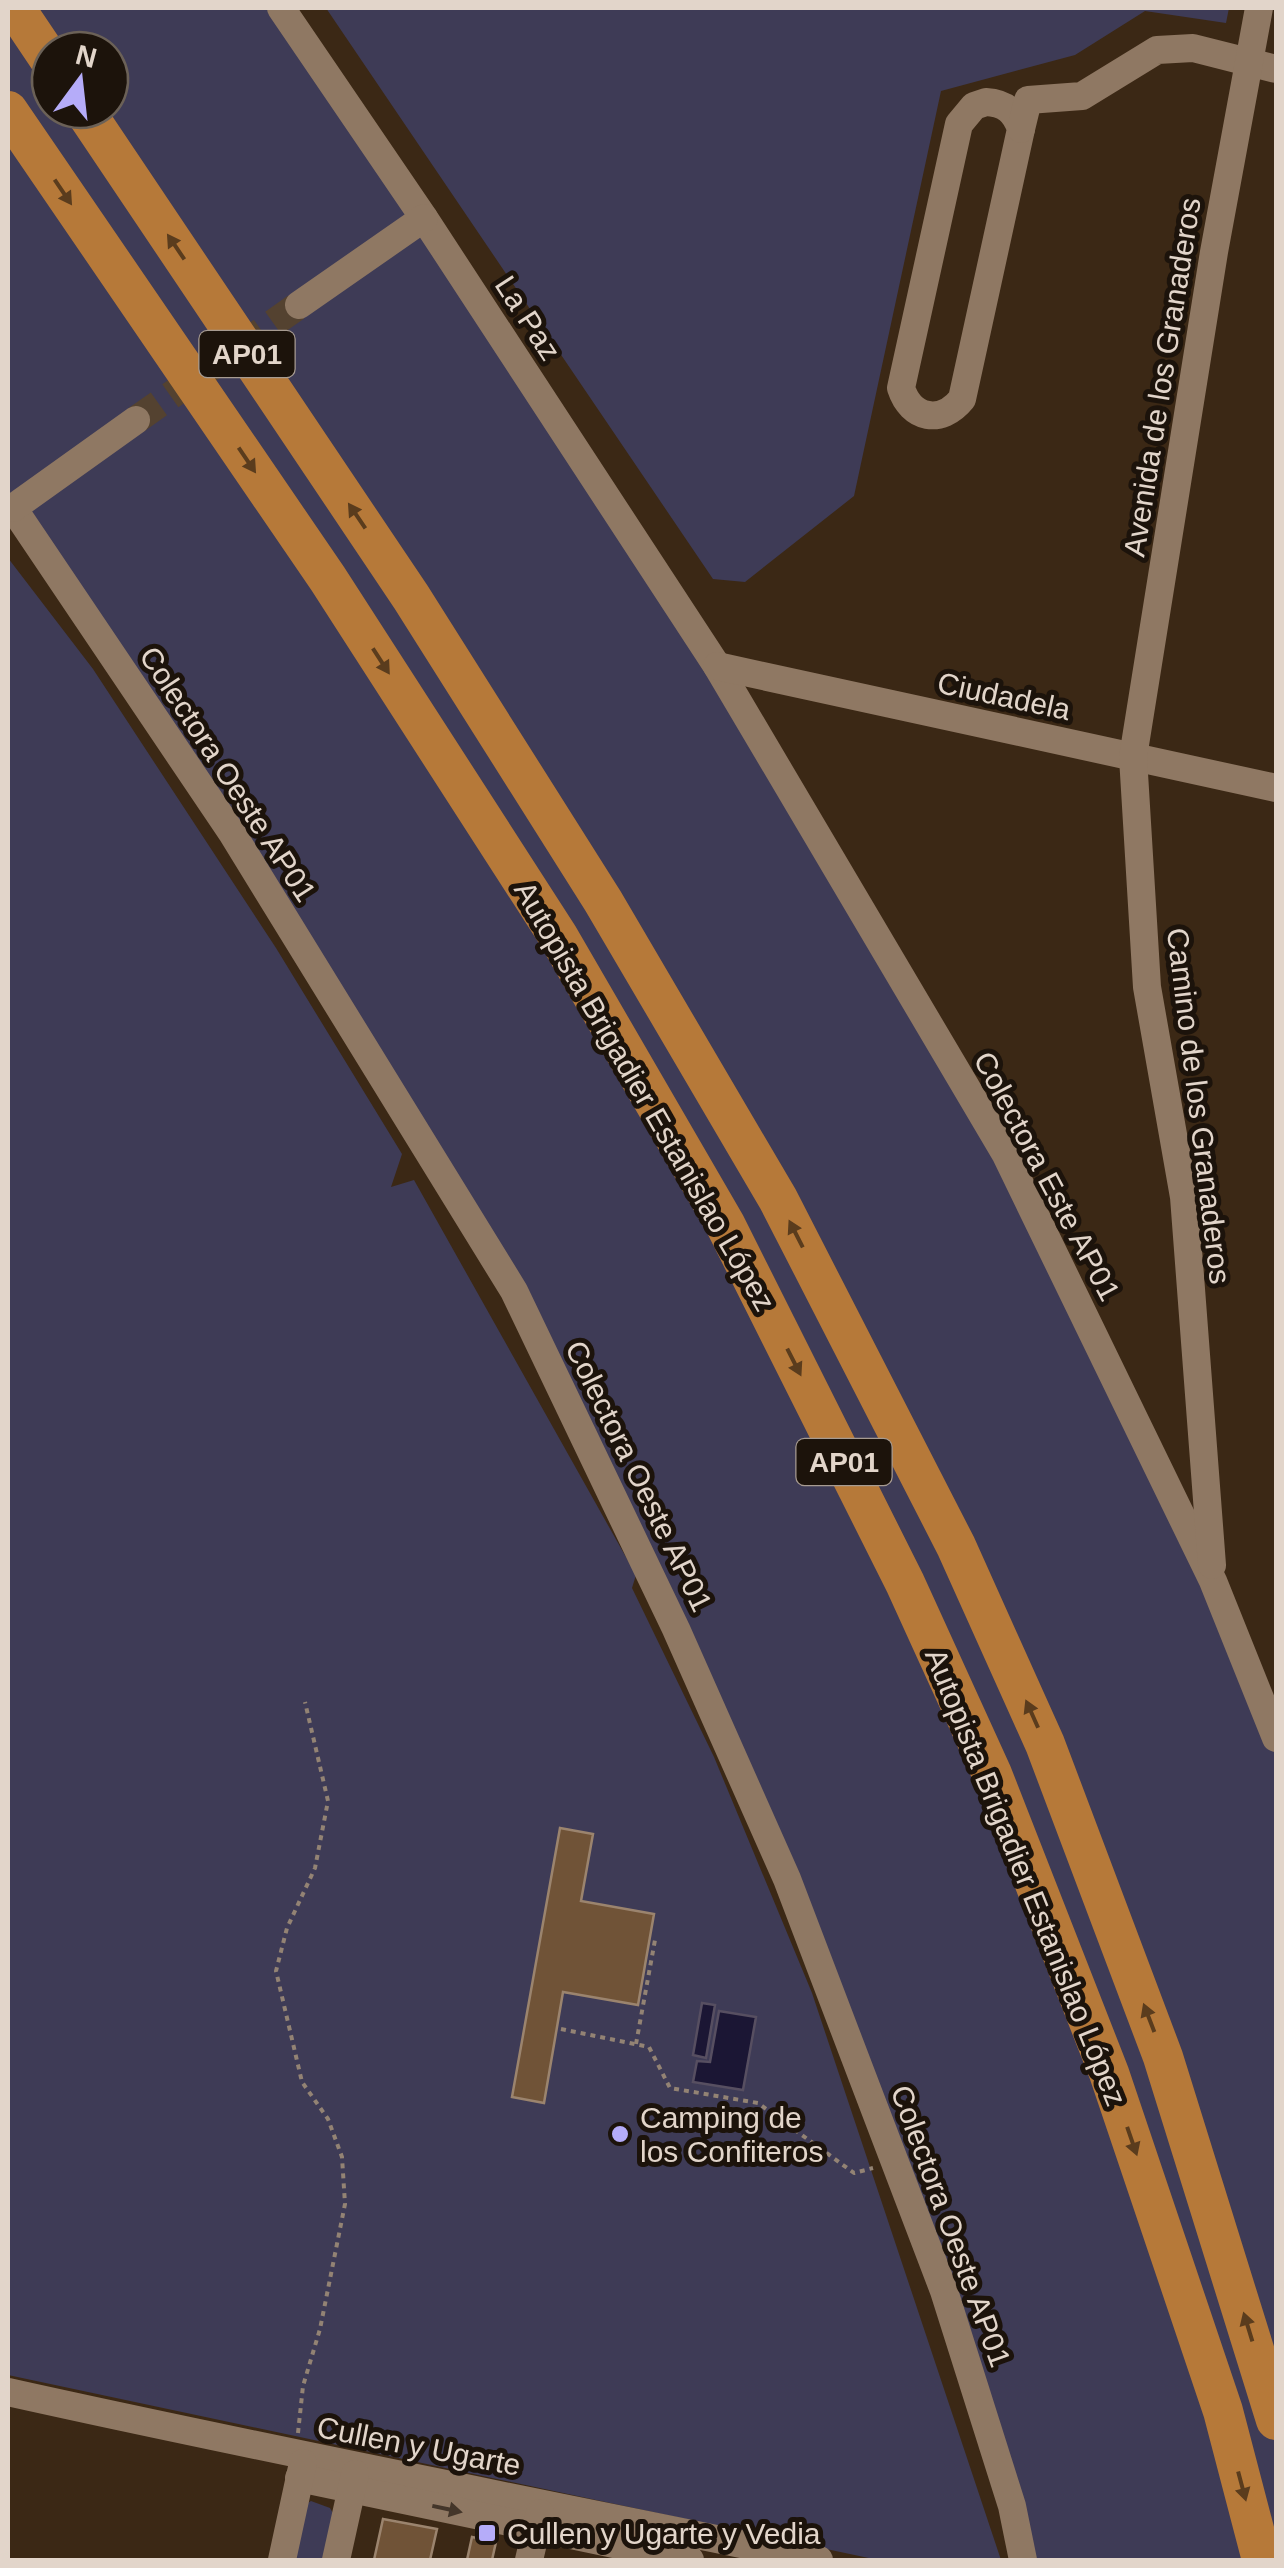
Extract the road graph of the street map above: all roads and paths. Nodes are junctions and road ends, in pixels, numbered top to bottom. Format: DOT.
graph roads {
  1 [pos="15,8"];
  2 [pos="281,8"];
  3 [pos="1259,8"];
  4 [pos="30,30"];
  5 [pos="1263,66"];
  6 [pos="8,112"];
  7 [pos="1021,129"];
  8 [pos="97,130"];
  9 [pos="424,218"];
  10 [pos="298,306"];
  11 [pos="136,420"];
  12 [pos="10,507"];
  13 [pos="717,666"];
  14 [pos="1132,757"];
  15 [pos="1276,788"];
  16 [pos="1213,1582"];
  17 [pos="305,1702"];
  18 [pos="1276,1738"];
  19 [pos="655,1940"];
  20 [pos="561,2029"];
  21 [pos="636,2044"];
  22 [pos="896,2162"];
  23 [pos="8,2392"];
  24 [pos="1276,2420"];
  25 [pos="302,2467"];
  26 [pos="354,2476"];
  27 [pos="539,2515"];
  28 [pos="601,2539"];
  29 [pos="802,2559"];
  30 [pos="282,2560"];
  31 [pos="336,2560"];
  32 [pos="530,2560"];
  33 [pos="690,2560"];
  34 [pos="1023,2560"];
  35 [pos="1262,2560"];
  1 -- 4 [label="highway"];
  2 -- 9 [label="street, La Paz"];
  3 -- 5 [label="street, Avenida de los Granaderos"];
  5 -- 7 [label="street"];
  5 -- 14 [label="street, Avenida de los Granaderos"];
  6 -- 35 [label="highway, Autopista Brigadier Estanislao López / AP01, one-way"];
  7 -- 7 [label="street"];
  24 -- 8 [label="highway, Autopista Brigadier Estanislao López / AP01, one-way"];
  9 -- 10 [label="street"];
  9 -- 13 [label="street, La Paz"];
  11 -- 12 [label="street"];
  12 -- 22 [label="street, Colectora Oeste AP01"];
  13 -- 14 [label="street, Ciudadela"];
  13 -- 16 [label="street, Colectora Este AP01"];
  14 -- 15 [label="street, Ciudadela"];
  14 -- 16 [label="street, Camino de los Granaderos"];
  16 -- 18 [label="street, Colectora Este AP01"];
  17 -- 25 [label="path"];
  19 -- 21 [label="path"];
  20 -- 21 [label="path"];
  21 -- 22 [label="path"];
  22 -- 34 [label="street, Colectora Oeste AP01"];
  23 -- 25 [label="street, Cullen y Ugarte"];
  25 -- 26 [label="street, Cullen y Ugarte"];
  25 -- 30 [label="street"];
  26 -- 27 [label="street, Cullen y Ugarte"];
  26 -- 31 [label="street"];
  27 -- 28 [label="street, Cullen y Ugarte"];
  27 -- 32 [label="street"];
  28 -- 29 [label="street, Cullen y Ugarte"];
  28 -- 33 [label="street, Cullen y Ugarte"];
}
